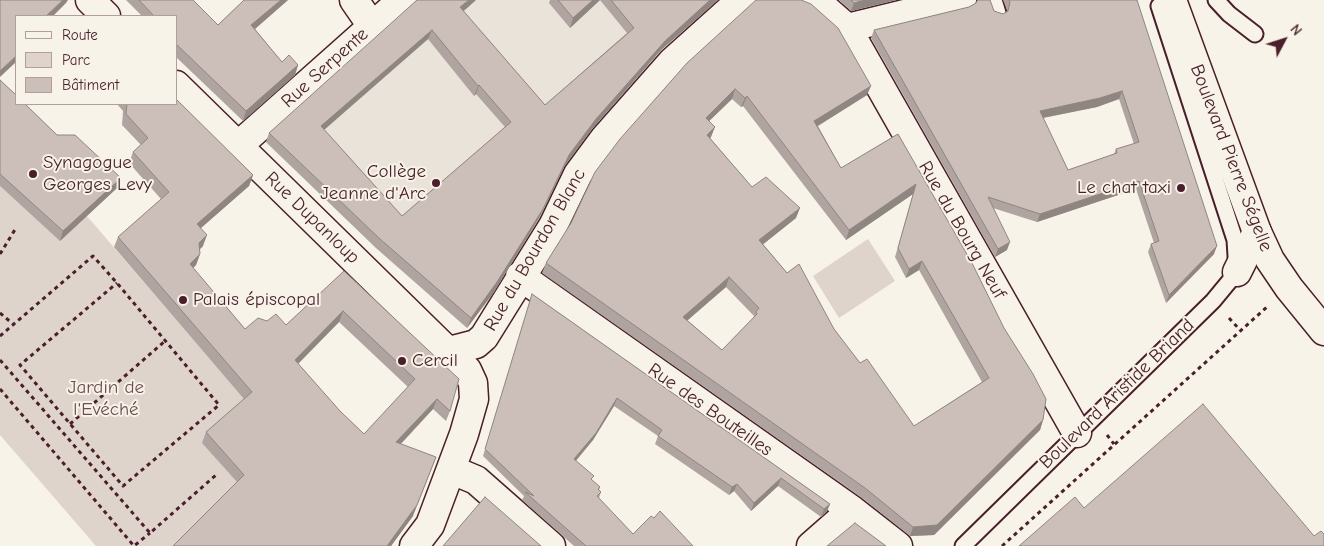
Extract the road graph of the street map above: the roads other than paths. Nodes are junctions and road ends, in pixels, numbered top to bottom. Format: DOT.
graph roads {
  1 [pos="90,0"];
  2 [pos="354,0"];
  3 [pos="402,0"];
  4 [pos="741,0"];
  5 [pos="815,0"];
  6 [pos="962,0"];
  7 [pos="1216,0"];
  8 [pos="1166,3"];
  9 [pos="105,15"];
  10 [pos="372,26"];
  11 [pos="847,28"];
  12 [pos="1255,34"];
  13 [pos="178,87"];
  14 [pos="249,136"];
  15 [pos="1257,232"];
  16 [pos="1237,272"];
  17 [pos="520,276"];
  18 [pos="1324,331"];
  19 [pos="449,351"];
  20 [pos="1077,432"];
  21 [pos="452,470"];
  22 [pos="852,510"];
  23 [pos="414,546"];
  24 [pos="551,546"];
  25 [pos="811,546"];
  26 [pos="898,546"];
  27 [pos="963,546"];
  1 -- 9 [label="street"];
  2 -- 10 [label="street"];
  3 -- 10 [label="street, Rue Serpente"];
  4 -- 17 [label="street, Rue du Bourdon Blanc"];
  5 -- 11 [label="street, Rue du Bourg Neuf"];
  6 -- 11 [label="street"];
  7 -- 12 [label="lane"];
  8 -- 15 [label="street, Boulevard Pierre Ségelle"];
  8 -- 16 [label="lane"];
  10 -- 14 [label="street, Rue Serpente"];
  11 -- 20 [label="street, Rue du Bourg Neuf"];
  13 -- 19 [label="street, Rue Dupanloup"];
  15 -- 16 [label="street, Boulevard Aristide Briand"];
  15 -- 18 [label="street, Boulevard Pierre Ségelle"];
  16 -- 20 [label="lane, Boulevard Aristide Briand"];
  17 -- 19 [label="street, Rue du Bourdon Blanc"];
  17 -- 22 [label="street, Rue des Bouteilles"];
  19 -- 21 [label="street"];
  20 -- 27 [label="lane, Boulevard Aristide Briand"];
  21 -- 23 [label="street"];
  21 -- 24 [label="street"];
  22 -- 25 [label="street"];
  22 -- 26 [label="street, Rue des Bouteilles"];
}
